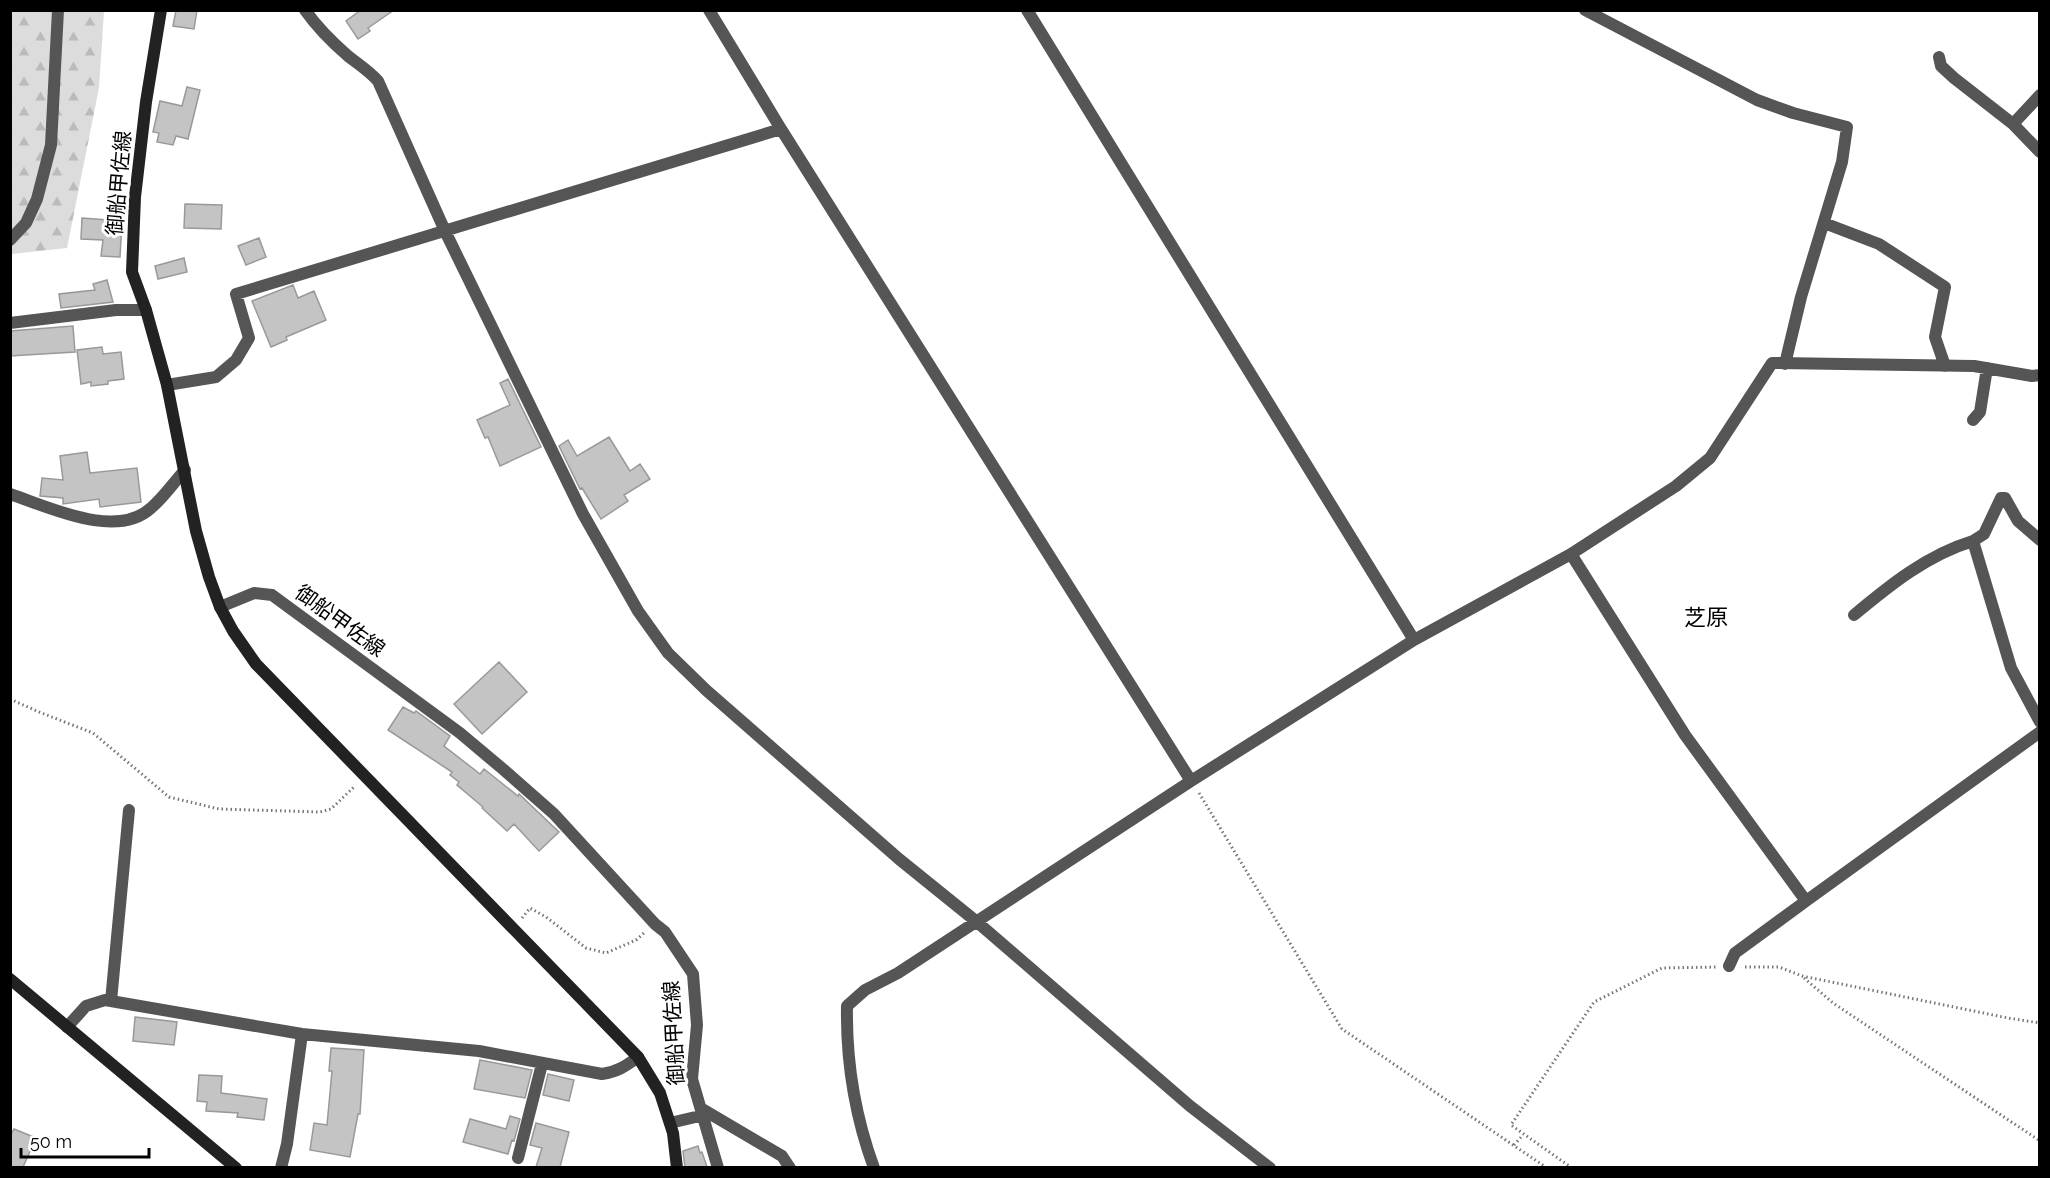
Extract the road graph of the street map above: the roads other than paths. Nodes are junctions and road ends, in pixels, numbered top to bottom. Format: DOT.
graph roads {
  1 [pos="58,10"];
  2 [pos="161,10"];
  3 [pos="305,10"];
  4 [pos="709,10"];
  5 [pos="1027,10"];
  6 [pos="1585,10"];
  7 [pos="1939,57"];
  8 [pos="2040,95"];
  9 [pos="2013,124"];
  10 [pos="781,129"];
  11 [pos="2040,152"];
  12 [pos="1824,223"];
  13 [pos="445,231"];
  14 [pos="10,240"];
  15 [pos="146,310"];
  16 [pos="10,323"];
  17 [pos="1785,364"];
  18 [pos="1945,366"];
  19 [pos="1987,368"];
  20 [pos="2040,375"];
  21 [pos="167,385"];
  22 [pos="1973,420"];
  23 [pos="185,470"];
  24 [pos="10,494"];
  25 [pos="2040,540"];
  26 [pos="1973,541"];
  27 [pos="1571,554"];
  28 [pos="220,607"];
  29 [pos="1854,615"];
  30 [pos="1414,640"];
  31 [pos="2040,722"];
  32 [pos="2040,732"];
  33 [pos="1191,782"];
  34 [pos="129,810"];
  35 [pos="1806,901"];
  36 [pos="977,922"];
  37 [pos="1729,966"];
  38 [pos="10,979"];
  39 [pos="111,1001"];
  40 [pos="67,1027"];
  41 [pos="302,1034"];
  42 [pos="638,1057"];
  43 [pos="542,1064"];
  44 [pos="703,1112"];
  45 [pos="670,1123"];
  46 [pos="518,1158"];
  47 [pos="236,1167"];
  48 [pos="281,1167"];
  49 [pos="676,1167"];
  50 [pos="718,1167"];
  51 [pos="790,1167"];
  52 [pos="874,1167"];
  53 [pos="1270,1167"];
  1 -- 14 [label="street"];
  2 -- 15 [label="main road, 御船甲佐線"];
  3 -- 13 [label="street"];
  4 -- 10 [label="street"];
  5 -- 30 [label="street"];
  6 -- 12 [label="street"];
  7 -- 9 [label="street"];
  8 -- 9 [label="street"];
  9 -- 11 [label="street"];
  10 -- 13 [label="street"];
  10 -- 33 [label="street"];
  12 -- 17 [label="street"];
  12 -- 18 [label="street"];
  13 -- 21 [label="street"];
  13 -- 36 [label="street"];
  15 -- 16 [label="street"];
  15 -- 21 [label="main road, 御船甲佐線"];
  17 -- 18 [label="street"];
  17 -- 27 [label="street"];
  18 -- 19 [label="street"];
  19 -- 20 [label="street"];
  19 -- 22 [label="street"];
  21 -- 23 [label="main road, 御船甲佐線"];
  23 -- 24 [label="street"];
  23 -- 28 [label="main road, 御船甲佐線"];
  25 -- 26 [label="street"];
  26 -- 29 [label="street"];
  26 -- 31 [label="street"];
  27 -- 30 [label="street"];
  27 -- 35 [label="street"];
  28 -- 42 [label="main road"];
  28 -- 44 [label="street, 御船甲佐線"];
  30 -- 33 [label="street"];
  32 -- 35 [label="street"];
  33 -- 36 [label="street"];
  34 -- 39 [label="street"];
  35 -- 37 [label="street"];
  36 -- 52 [label="street"];
  36 -- 53 [label="street"];
  38 -- 40 [label="main road"];
  39 -- 40 [label="street"];
  39 -- 41 [label="street"];
  40 -- 47 [label="main road"];
  41 -- 43 [label="street"];
  41 -- 48 [label="street"];
  42 -- 43 [label="street"];
  42 -- 45 [label="main road"];
  43 -- 46 [label="street"];
  44 -- 45 [label="street"];
  44 -- 50 [label="street, 御船甲佐線"];
  44 -- 51 [label="street"];
  45 -- 49 [label="main road"];
}
